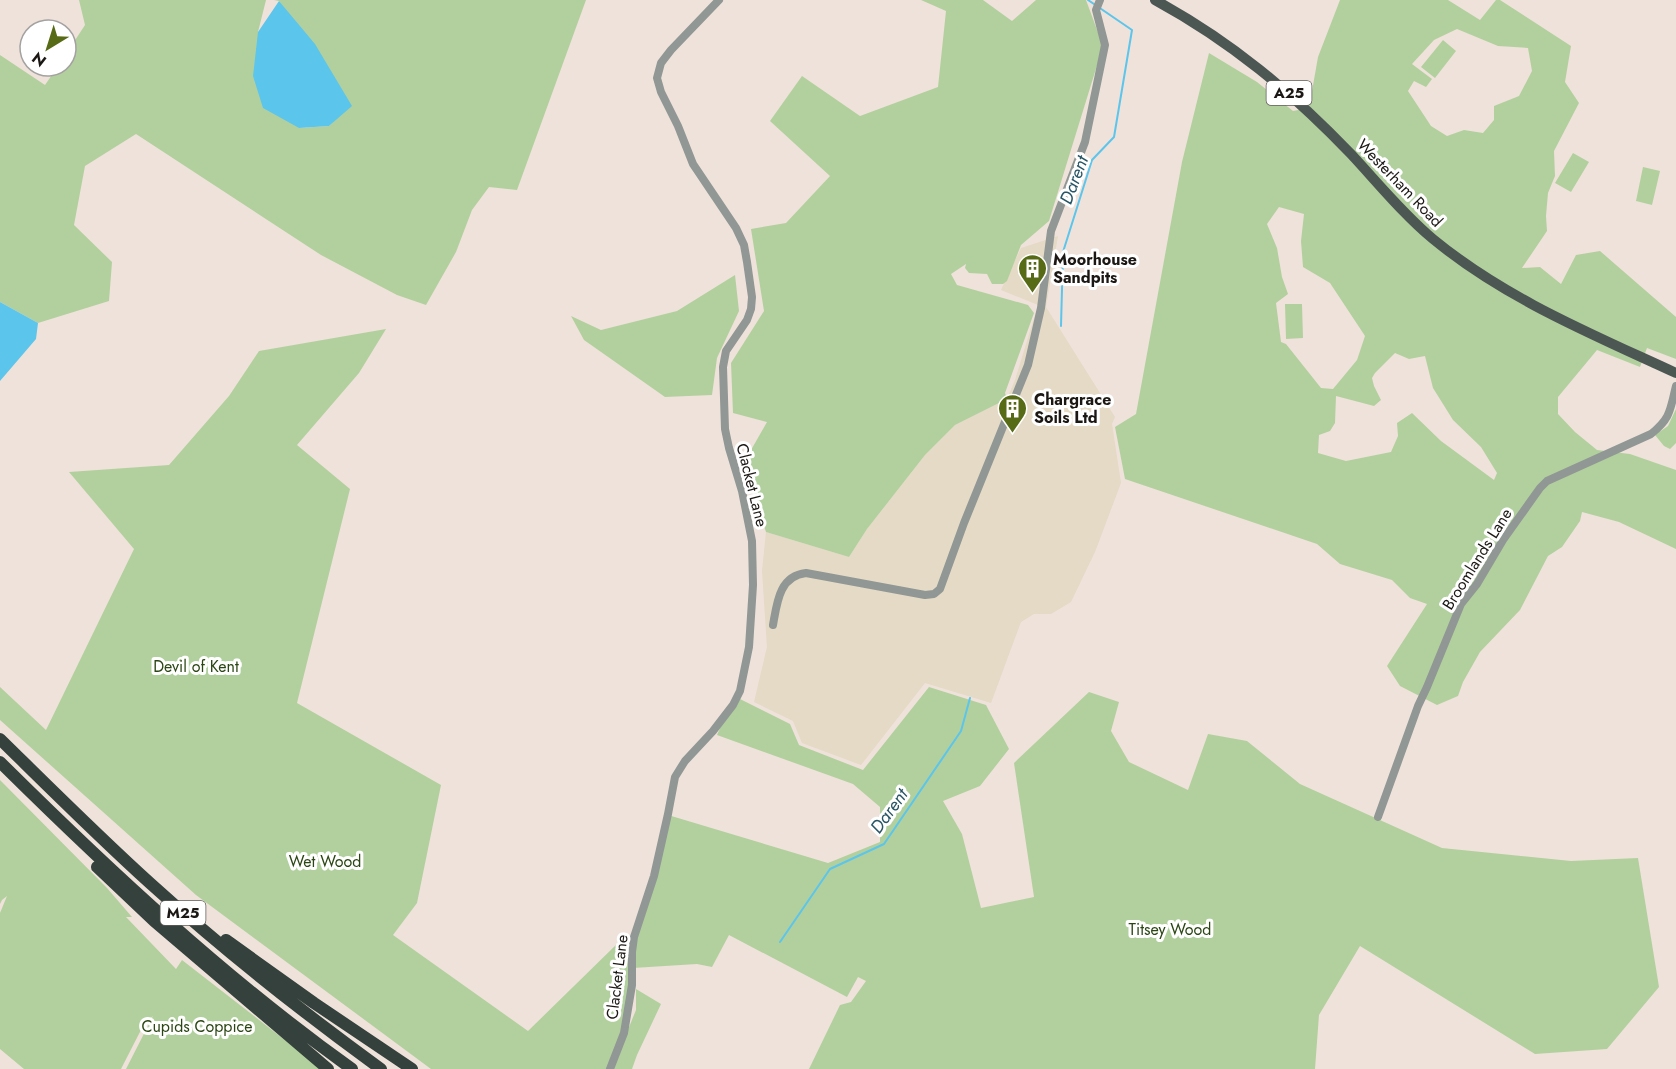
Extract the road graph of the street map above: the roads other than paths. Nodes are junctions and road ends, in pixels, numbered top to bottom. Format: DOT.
graph roads {
  1 [pos="719,0"];
  2 [pos="1100,0"];
  3 [pos="1155,0"];
  4 [pos="1676,373"];
  5 [pos="1676,386"];
  6 [pos="773,625"];
  7 [pos="0,739"];
  8 [pos="0,762"];
  9 [pos="1378,817"];
  10 [pos="70,831"];
  11 [pos="176,907"];
  12 [pos="328,1069"];
  13 [pos="352,1069"];
  14 [pos="381,1069"];
  15 [pos="412,1069"];
  16 [pos="609,1069"];
  1 -- 16 [label="street, Clacket Lane"];
  2 -- 6 [label="street"];
  3 -- 4 [label="main road, Westerham Road / A25"];
  5 -- 9 [label="street, Broomlands Lane"];
  7 -- 11 [label="highway, M25"];
  8 -- 10 [label="highway, M25"];
  10 -- 12 [label="highway, M25"];
  10 -- 13 [label="highway, M25"];
  11 -- 14 [label="highway, M25"];
  11 -- 15 [label="highway, M25"];
}
